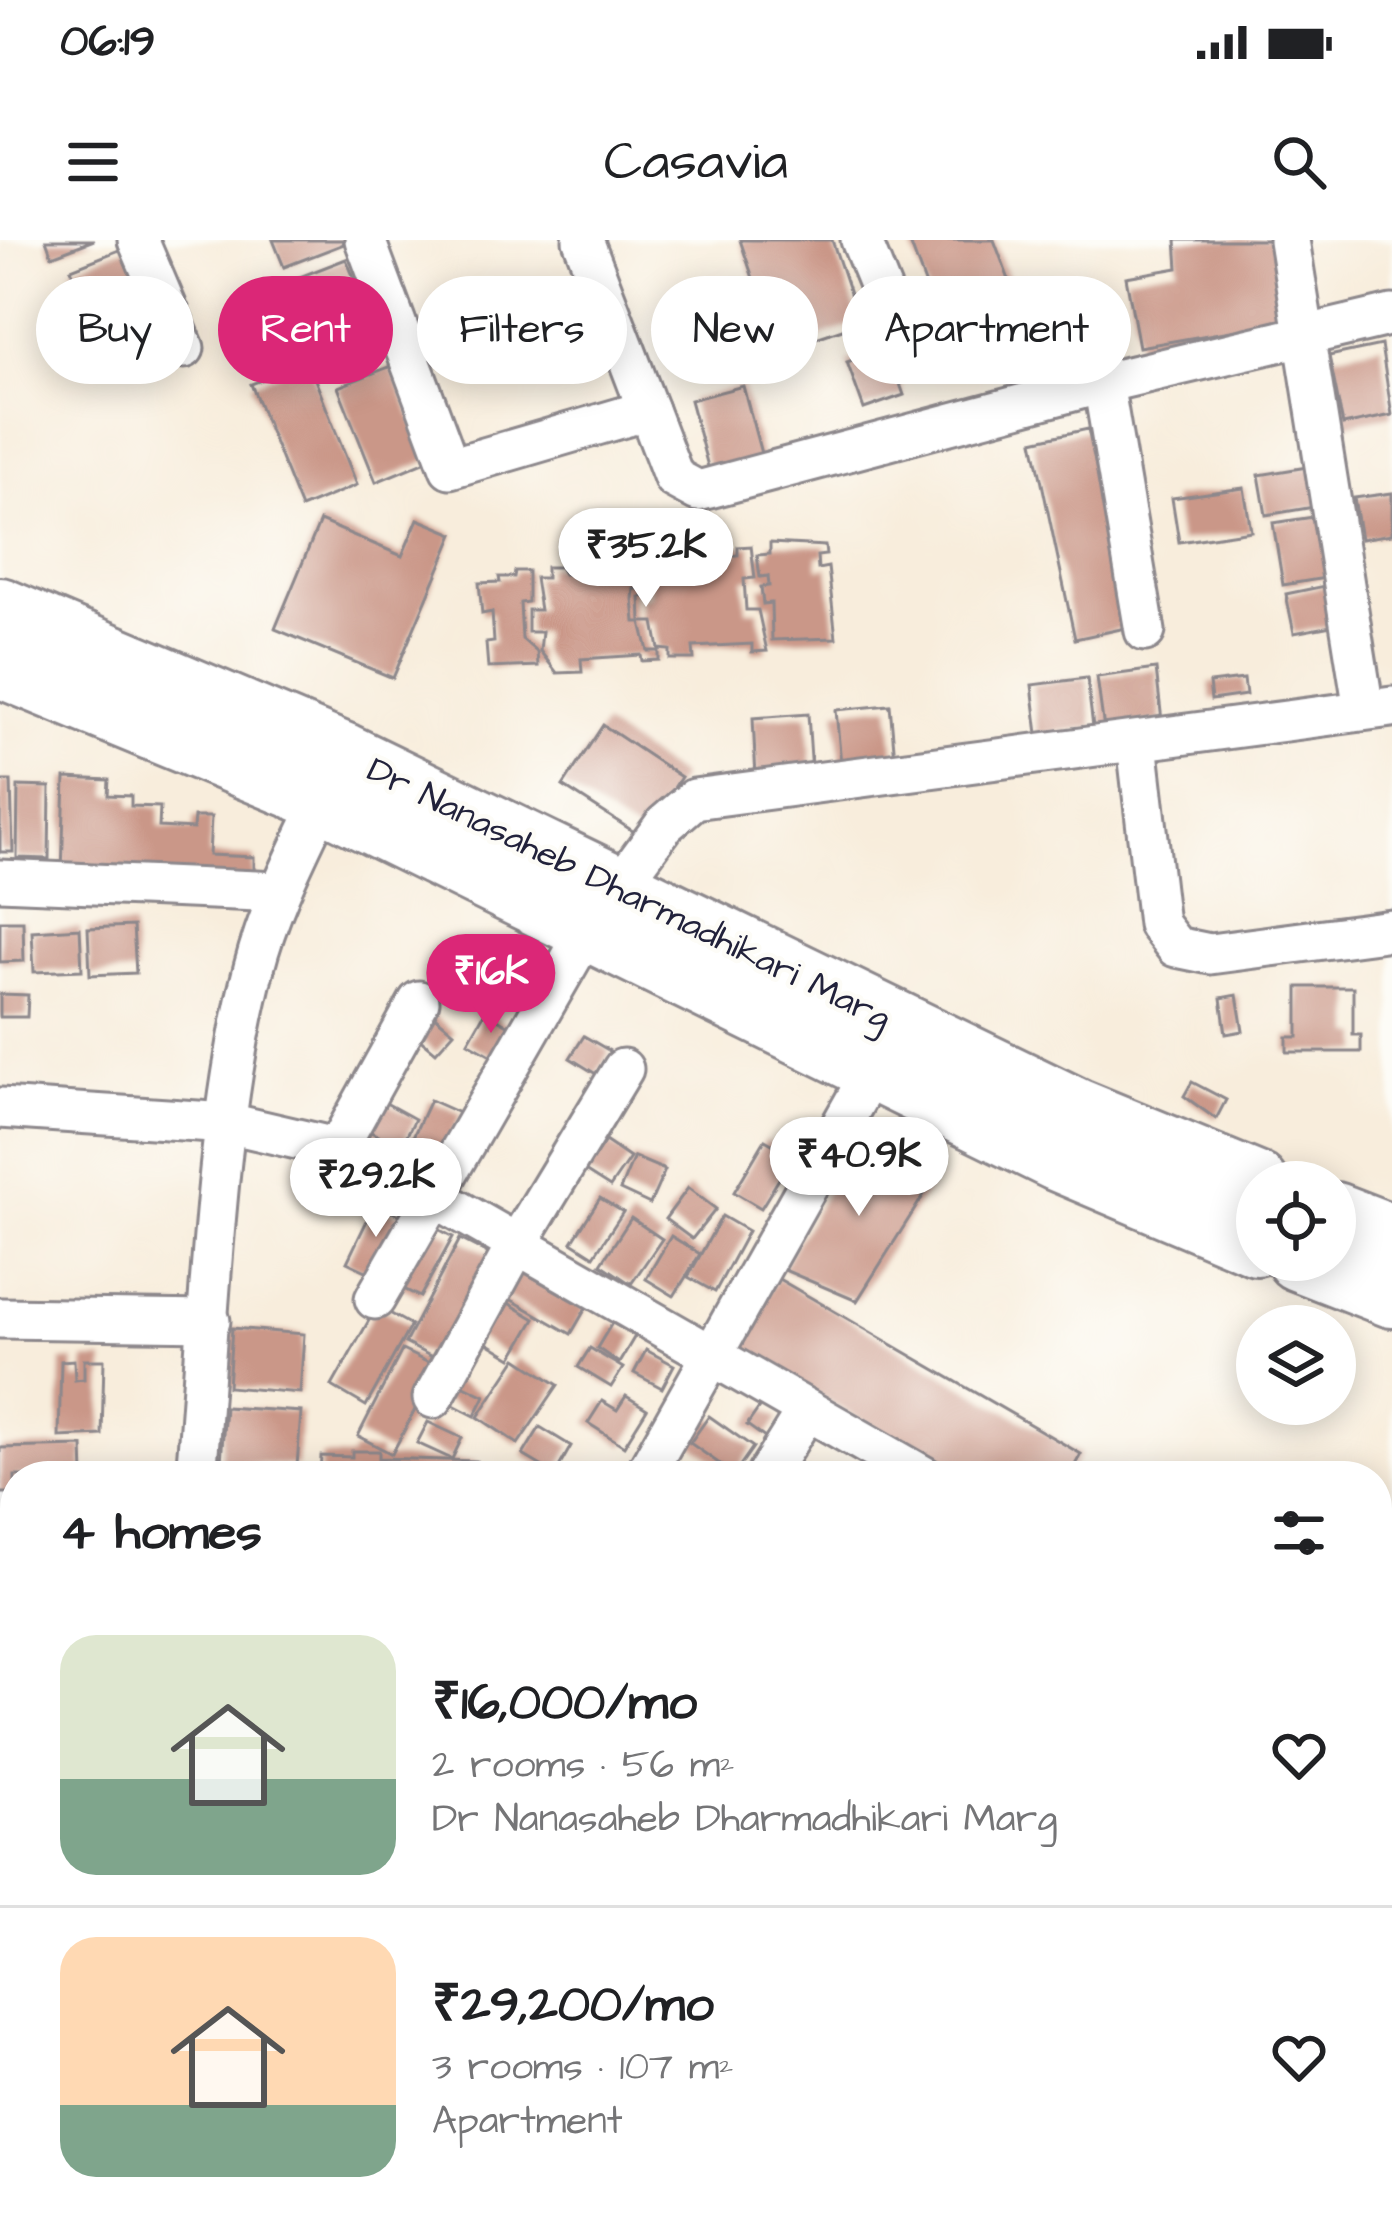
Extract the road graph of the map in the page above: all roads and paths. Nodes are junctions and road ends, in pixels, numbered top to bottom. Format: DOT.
graph roads {
  1 [pos="138,240"];
  2 [pos="364,240"];
  3 [pos="583,240"];
  4 [pos="861,240"];
  5 [pos="1289,240"];
  6 [pos="153,276"];
  7 [pos="876,276"];
  8 [pos="1392,315"];
  9 [pos="1305,336"];
  10 [pos="1131,376"];
  11 [pos="1099,384"];
  12 [pos="1103,384"];
  13 [pos="648,410"];
  14 [pos="0,608"];
  15 [pos="1145,631"];
  16 [pos="0,668"];
  17 [pos="1378,709"];
  18 [pos="1137,743"];
  19 [pos="323,800"];
  20 [pos="0,880"];
  21 [pos="280,892"];
  22 [pos="603,906"];
  23 [pos="1392,929"];
  24 [pos="418,1001"];
  25 [pos="623,1069"];
  26 [pos="872,1071"];
  27 [pos="0,1108"];
  28 [pos="228,1123"];
  29 [pos="336,1151"];
  30 [pos="1236,1174"];
  31 [pos="433,1196"];
  32 [pos="1356,1221"];
  33 [pos="1392,1235"];
  34 [pos="1236,1236"];
  35 [pos="516,1246"];
  36 [pos="1351,1281"];
  37 [pos="1392,1297"];
  38 [pos="374,1299"];
  39 [pos="0,1318"];
  40 [pos="210,1322"];
  41 [pos="713,1355"];
  42 [pos="433,1398"];
  43 [pos="807,1410"];
  44 [pos="197,1461"];
  45 [pos="653,1461"];
  46 [pos="775,1461"];
  47 [pos="867,1461"];
  1 -- 6 [label="street"];
  2 -- 13 [label="street"];
  3 -- 13 [label="street"];
  4 -- 7 [label="street"];
  5 -- 9 [label="street"];
  8 -- 9 [label="street"];
  9 -- 10 [label="street"];
  9 -- 17 [label="street"];
  11 -- 13 [label="street"];
  12 -- 15 [label="street"];
  14 -- 22 [label="main road, Dr Nanasaheb Dharmadhikari Marg"];
  16 -- 19 [label="main road, Dr Nanasaheb Dharmadhikari Marg"];
  17 -- 18 [label="street"];
  18 -- 22 [label="street"];
  18 -- 23 [label="street"];
  19 -- 21 [label="street"];
  19 -- 22 [label="main road, Dr Nanasaheb Dharmadhikari Marg"];
  20 -- 21 [label="street"];
  21 -- 28 [label="street"];
  22 -- 26 [label="main road, Dr Nanasaheb Dharmadhikari Marg"];
  22 -- 30 [label="main road, Dr Nanasaheb Dharmadhikari Marg"];
  22 -- 31 [label="street"];
  24 -- 29 [label="street"];
  25 -- 35 [label="street"];
  26 -- 34 [label="main road, Dr Nanasaheb Dharmadhikari Marg"];
  26 -- 41 [label="street"];
  27 -- 28 [label="street"];
  28 -- 29 [label="street"];
  28 -- 40 [label="street"];
  29 -- 31 [label="street"];
  31 -- 35 [label="street"];
  31 -- 38 [label="street"];
  32 -- 33 [label="main road"];
  35 -- 41 [label="street"];
  35 -- 42 [label="street"];
  36 -- 37 [label="main road"];
  39 -- 40 [label="street"];
  40 -- 44 [label="street"];
  41 -- 43 [label="street"];
  41 -- 45 [label="street"];
  43 -- 46 [label="street"];
  43 -- 47 [label="street"];
}
